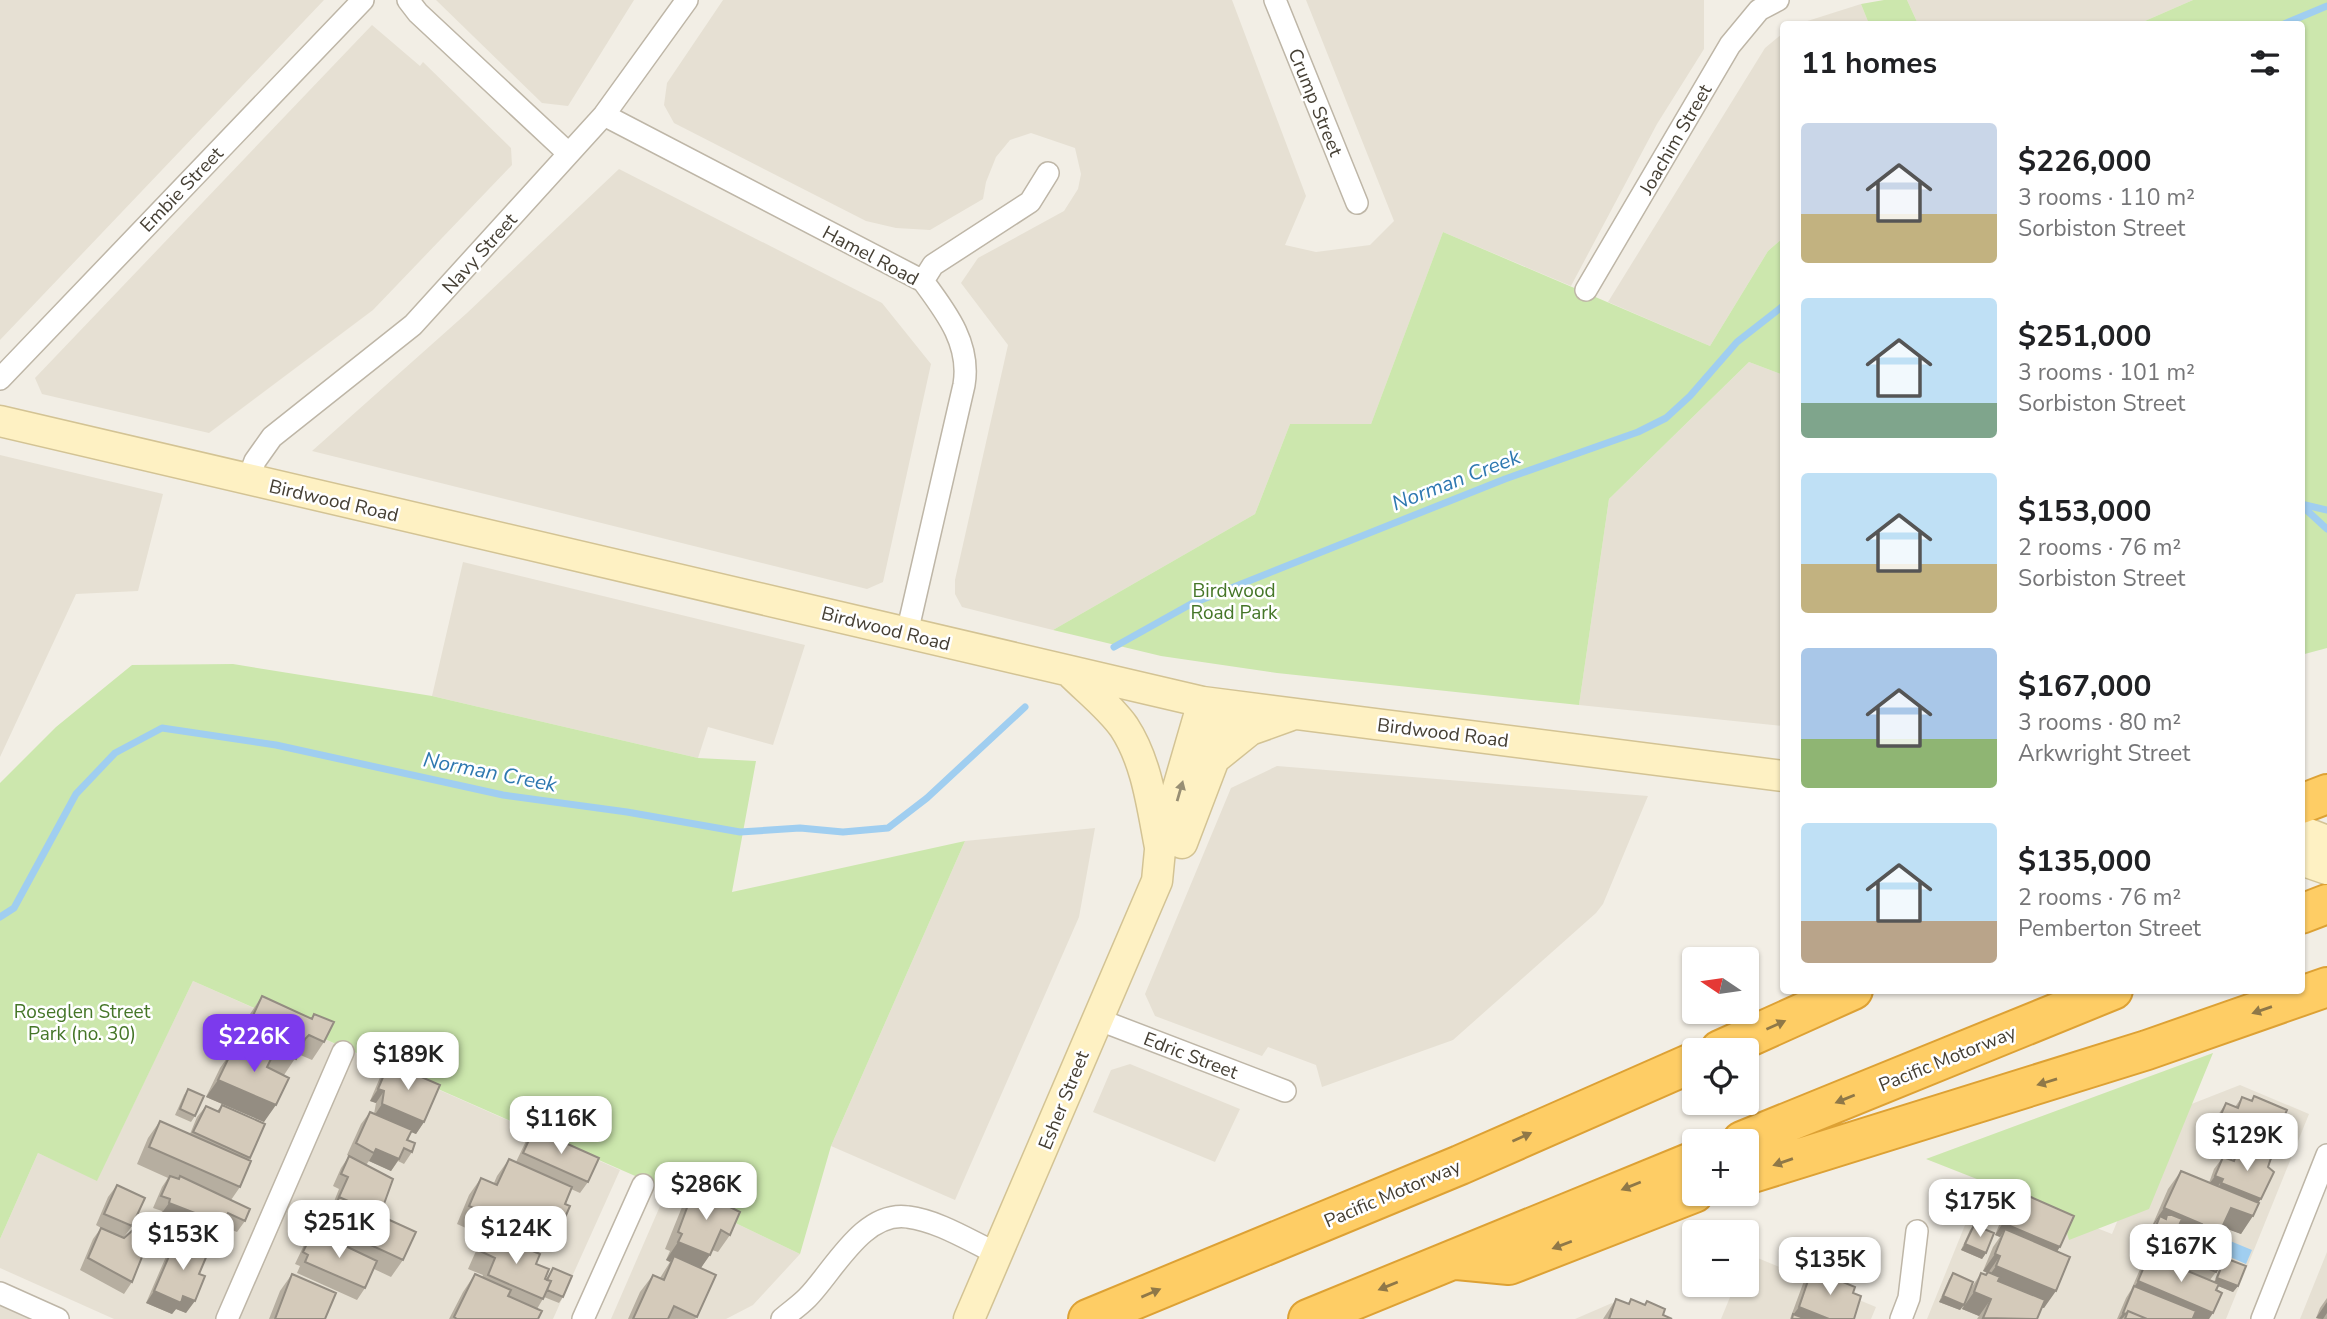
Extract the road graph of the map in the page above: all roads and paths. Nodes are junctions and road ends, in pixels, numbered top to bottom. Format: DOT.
graph roads {
  1 [pos="363,0"];
  2 [pos="408,0"];
  3 [pos="687,0"];
  4 [pos="1275,0"];
  5 [pos="1764,3"];
  6 [pos="604,115"];
  7 [pos="568,153"];
  8 [pos="1048,173"];
  9 [pos="1357,203"];
  10 [pos="923,281"];
  11 [pos="1586,290"];
  12 [pos="0,379"];
  13 [pos="0,421"];
  14 [pos="248,480"];
  15 [pos="907,633"];
  16 [pos="1069,671"];
  17 [pos="1214,703"];
  18 [pos="1300,714"];
  19 [pos="1214,759"];
  20 [pos="1780,776"];
  21 [pos="2327,794"];
  22 [pos="2305,802"];
  23 [pos="2305,833"];
  24 [pos="2327,841"];
  25 [pos="1160,850"];
  26 [pos="2305,861"];
  27 [pos="2327,869"];
  28 [pos="1157,881"];
  29 [pos="2327,904"];
  30 [pos="2305,912"];
  31 [pos="2327,987"];
  32 [pos="1844,994"];
  33 [pos="2103,994"];
  34 [pos="1097,1019"];
  35 [pos="1747,1038"];
  36 [pos="343,1052"];
  37 [pos="1682,1067"];
  38 [pos="1285,1091"];
  39 [pos="1759,1134"];
  40 [pos="2327,1155"];
  41 [pos="1682,1166"];
  42 [pos="1759,1171"];
  43 [pos="643,1185"];
  44 [pos="1682,1198"];
  45 [pos="1917,1231"];
  46 [pos="995,1260"];
  47 [pos="1451,1260"];
  48 [pos="0,1293"];
  49 [pos="58,1319"];
  50 [pos="227,1319"];
  51 [pos="583,1319"];
  52 [pos="782,1319"];
  53 [pos="968,1319"];
  54 [pos="1088,1319"];
  55 [pos="1308,1319"];
  56 [pos="1901,1319"];
  57 [pos="2262,1319"];
  1 -- 12 [label="street, Embie Street"];
  2 -- 7 [label="street"];
  3 -- 6 [label="street, Navy Street"];
  4 -- 9 [label="street, Crump Street"];
  5 -- 11 [label="street, Joachim Street"];
  6 -- 7 [label="street, Navy Street"];
  6 -- 10 [label="street, Hamel Road"];
  7 -- 14 [label="street, Navy Street"];
  8 -- 10 [label="street"];
  10 -- 15 [label="street, Hamel Road"];
  13 -- 14 [label="main road, Birdwood Road"];
  14 -- 15 [label="main road, Birdwood Road"];
  15 -- 16 [label="main road, Birdwood Road"];
  16 -- 17 [label="main road, Birdwood Road"];
  16 -- 25 [label="main road"];
  17 -- 18 [label="main road, Birdwood Road"];
  17 -- 19 [label="main road, Esher Street"];
  25 -- 17 [label="main road, Esher Street, one-way"];
  18 -- 19 [label="main road"];
  18 -- 20 [label="main road, Birdwood Road"];
  19 -- 28 [label="main road, Esher Street"];
  21 -- 22 [label="highway"];
  23 -- 24 [label="main road"];
  25 -- 28 [label="main road, Esher Street"];
  26 -- 27 [label="main road"];
  28 -- 34 [label="main road, Esher Street"];
  29 -- 30 [label="highway"];
  31 -- 42 [label="highway, one-way"];
  35 -- 32 [label="highway, one-way"];
  33 -- 39 [label="highway, Pacific Motorway, one-way"];
  34 -- 38 [label="street, Edric Street"];
  34 -- 46 [label="main road, Esher Street"];
  36 -- 50 [label="street"];
  54 -- 37 [label="highway, Pacific Motorway, one-way"];
  40 -- 57 [label="street"];
  41 -- 47 [label="highway, one-way"];
  43 -- 51 [label="street"];
  44 -- 47 [label="highway, one-way"];
  45 -- 56 [label="street"];
  46 -- 52 [label="street"];
  46 -- 53 [label="main road, Esher Street"];
  47 -- 55 [label="highway, one-way"];
  48 -- 49 [label="street"];
}
